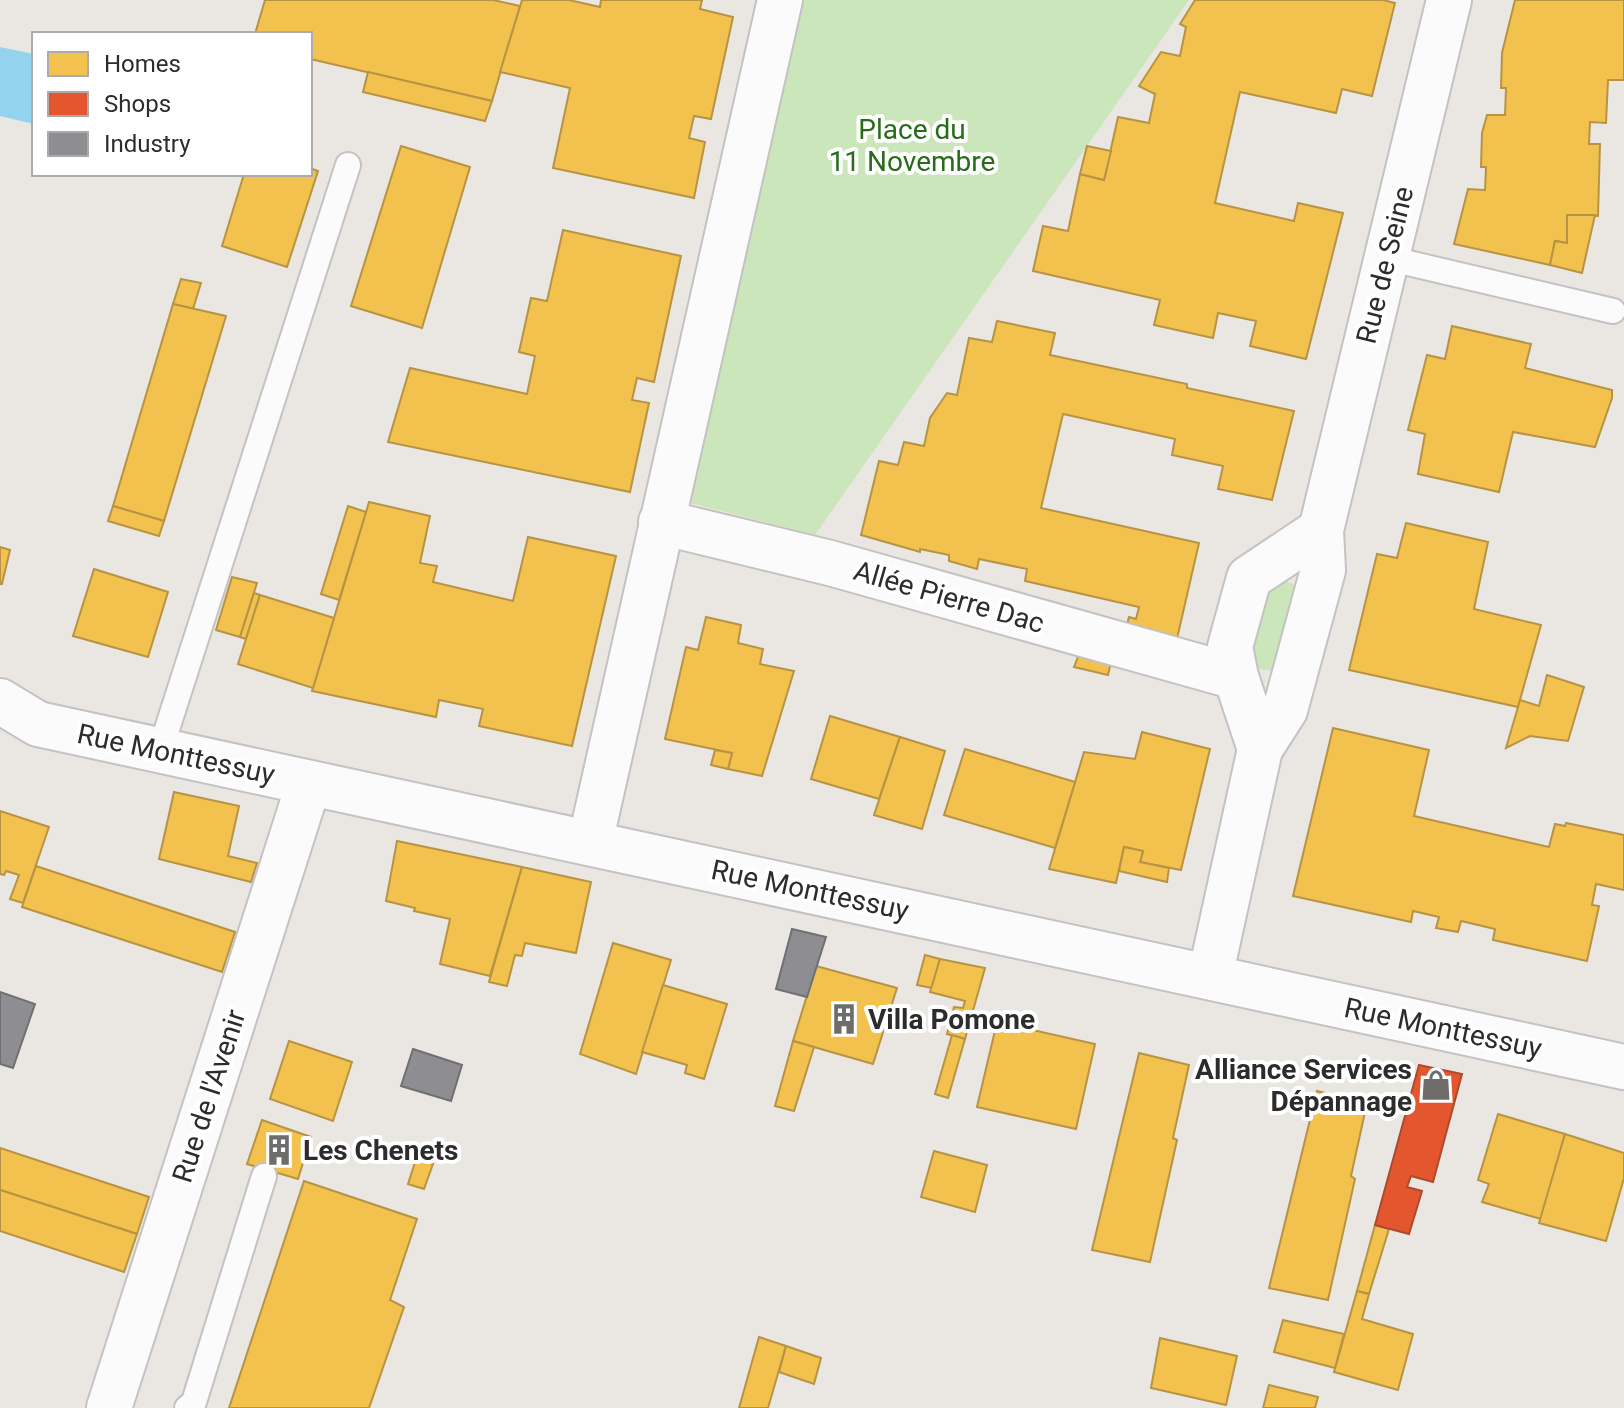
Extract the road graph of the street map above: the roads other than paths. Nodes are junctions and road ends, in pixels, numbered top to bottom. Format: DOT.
graph roads {
  1 [pos="780,0"];
  2 [pos="1449,0"];
  3 [pos="348,165"];
  4 [pos="1387,258"];
  5 [pos="1613,311"];
  6 [pos="661,522"];
  7 [pos="1321,530"];
  8 [pos="1236,677"];
  9 [pos="0,701"];
  10 [pos="1260,749"];
  11 [pos="160,751"];
  12 [pos="309,783"];
  13 [pos="590,843"];
  14 [pos="1210,977"];
  15 [pos="1624,1067"];
  16 [pos="264,1176"];
  17 [pos="109,1408"];
  18 [pos="187,1408"];
  1 -- 6 [label="street"];
  2 -- 4 [label="street, Rue de Seine"];
  3 -- 11 [label="lane"];
  4 -- 5 [label="lane"];
  4 -- 7 [label="street, Rue de Seine"];
  6 -- 8 [label="street, Allée Pierre Dac"];
  6 -- 13 [label="street"];
  7 -- 8 [label="street"];
  7 -- 10 [label="street, Rue de Seine"];
  8 -- 10 [label="street"];
  9 -- 11 [label="street, Rue Monttessuy"];
  10 -- 14 [label="street, Rue de Seine"];
  11 -- 12 [label="street, Rue Monttessuy"];
  12 -- 13 [label="street, Rue Monttessuy"];
  12 -- 17 [label="street, Rue de l'Avenir"];
  13 -- 14 [label="street, Rue Monttessuy"];
  14 -- 15 [label="street, Rue Monttessuy"];
  16 -- 18 [label="lane"];
}
